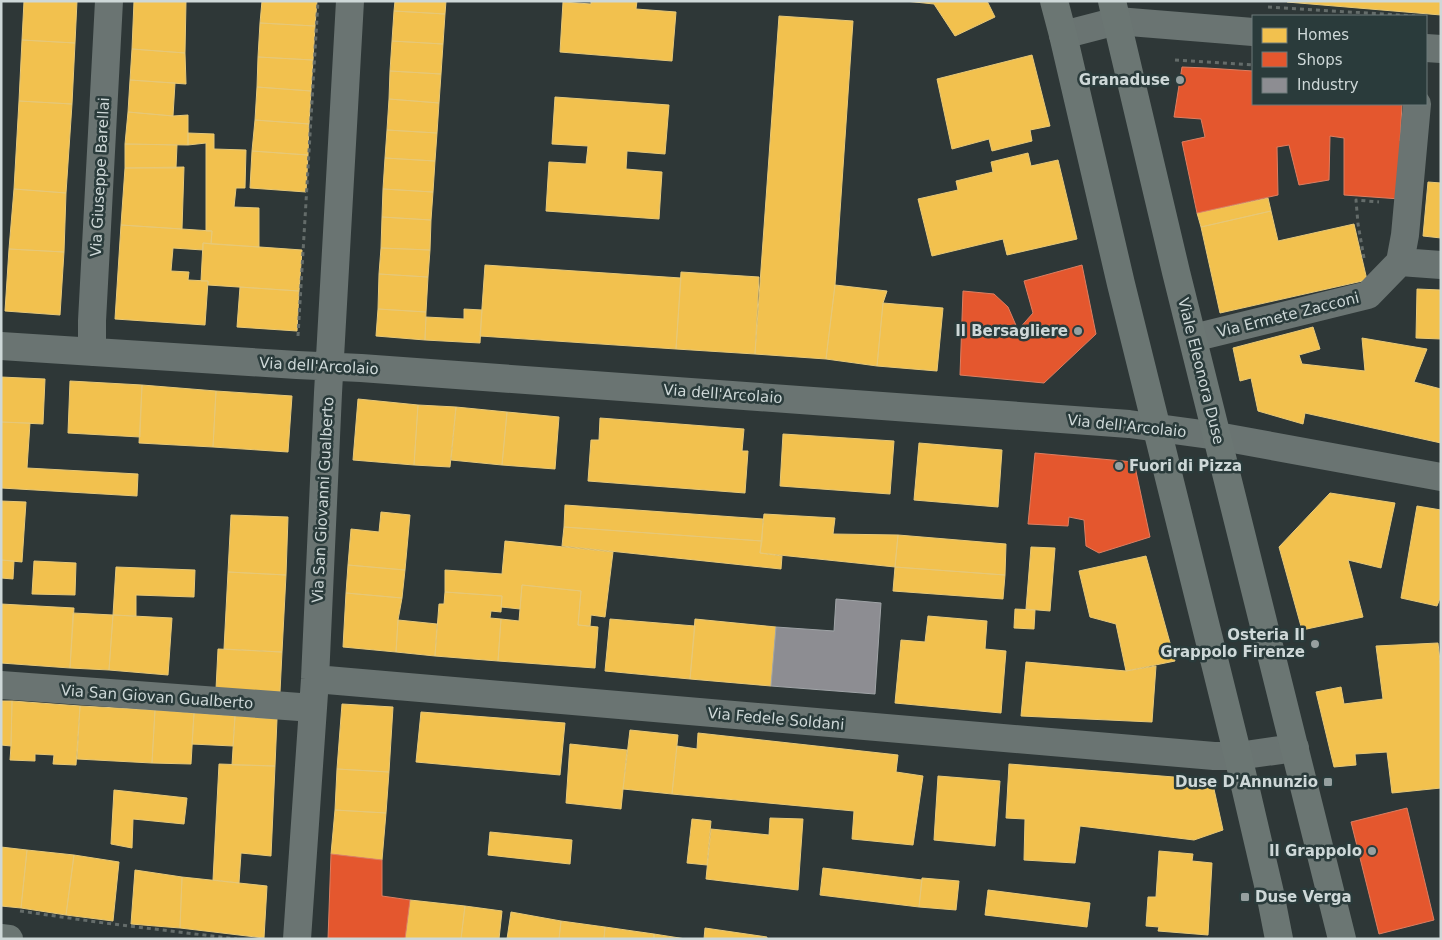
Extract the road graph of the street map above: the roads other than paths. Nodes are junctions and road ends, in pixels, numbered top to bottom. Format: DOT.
graph roads {
  1 [pos="109,1"];
  2 [pos="350,1"];
  3 [pos="1054,1"];
  4 [pos="1114,11"];
  5 [pos="1252,32"];
  6 [pos="1063,35"];
  7 [pos="1427,48"];
  8 [pos="1441,49"];
  9 [pos="1416,105"];
  10 [pos="1400,262"];
  11 [pos="1441,265"];
  12 [pos="1192,338"];
  13 [pos="1,346"];
  14 [pos="92,352"];
  15 [pos="330,366"];
  16 [pos="1157,427"];
  17 [pos="1217,436"];
  18 [pos="1441,477"];
  19 [pos="315,679"];
  20 [pos="1,685"];
  21 [pos="313,708"];
  22 [pos="1295,748"];
  23 [pos="1238,756"];
  24 [pos="1,938"];
  25 [pos="9,939"];
  26 [pos="297,939"];
  27 [pos="1279,939"];
  28 [pos="1342,939"];
  1 -- 14 [label="street, Via Giuseppe Barellai"];
  2 -- 15 [label="street, Via San Giovanni Gualberto"];
  3 -- 6 [label="main road"];
  4 -- 5 [label="street"];
  4 -- 6 [label="street"];
  4 -- 12 [label="main road, Viale Eleonora Duse"];
  6 -- 16 [label="main road"];
  7 -- 8 [label="street"];
  9 -- 10 [label="street"];
  10 -- 11 [label="street"];
  10 -- 12 [label="street, Via Ermete Zacconi"];
  12 -- 17 [label="main road, Viale Eleonora Duse"];
  13 -- 14 [label="street, Via dell'Arcolaio"];
  14 -- 15 [label="street, Via dell'Arcolaio"];
  15 -- 16 [label="street, Via dell'Arcolaio"];
  15 -- 19 [label="street, Via San Giovanni Gualberto"];
  16 -- 17 [label="street, Via dell'Arcolaio"];
  16 -- 23 [label="main road"];
  17 -- 18 [label="street, Via dell'Arcolaio"];
  17 -- 22 [label="main road, Viale Eleonora Duse"];
  19 -- 21 [label="street, Via San Giovanni Gualberto"];
  19 -- 23 [label="street, Via Fedele Soldani"];
  20 -- 21 [label="street, Via San Giovan Gualberto"];
  21 -- 26 [label="street, Via San Giovanni Gualberto"];
  22 -- 23 [label="street"];
  22 -- 28 [label="main road, Viale Eleonora Duse"];
  23 -- 27 [label="main road"];
  24 -- 25 [label="main road"];
}
